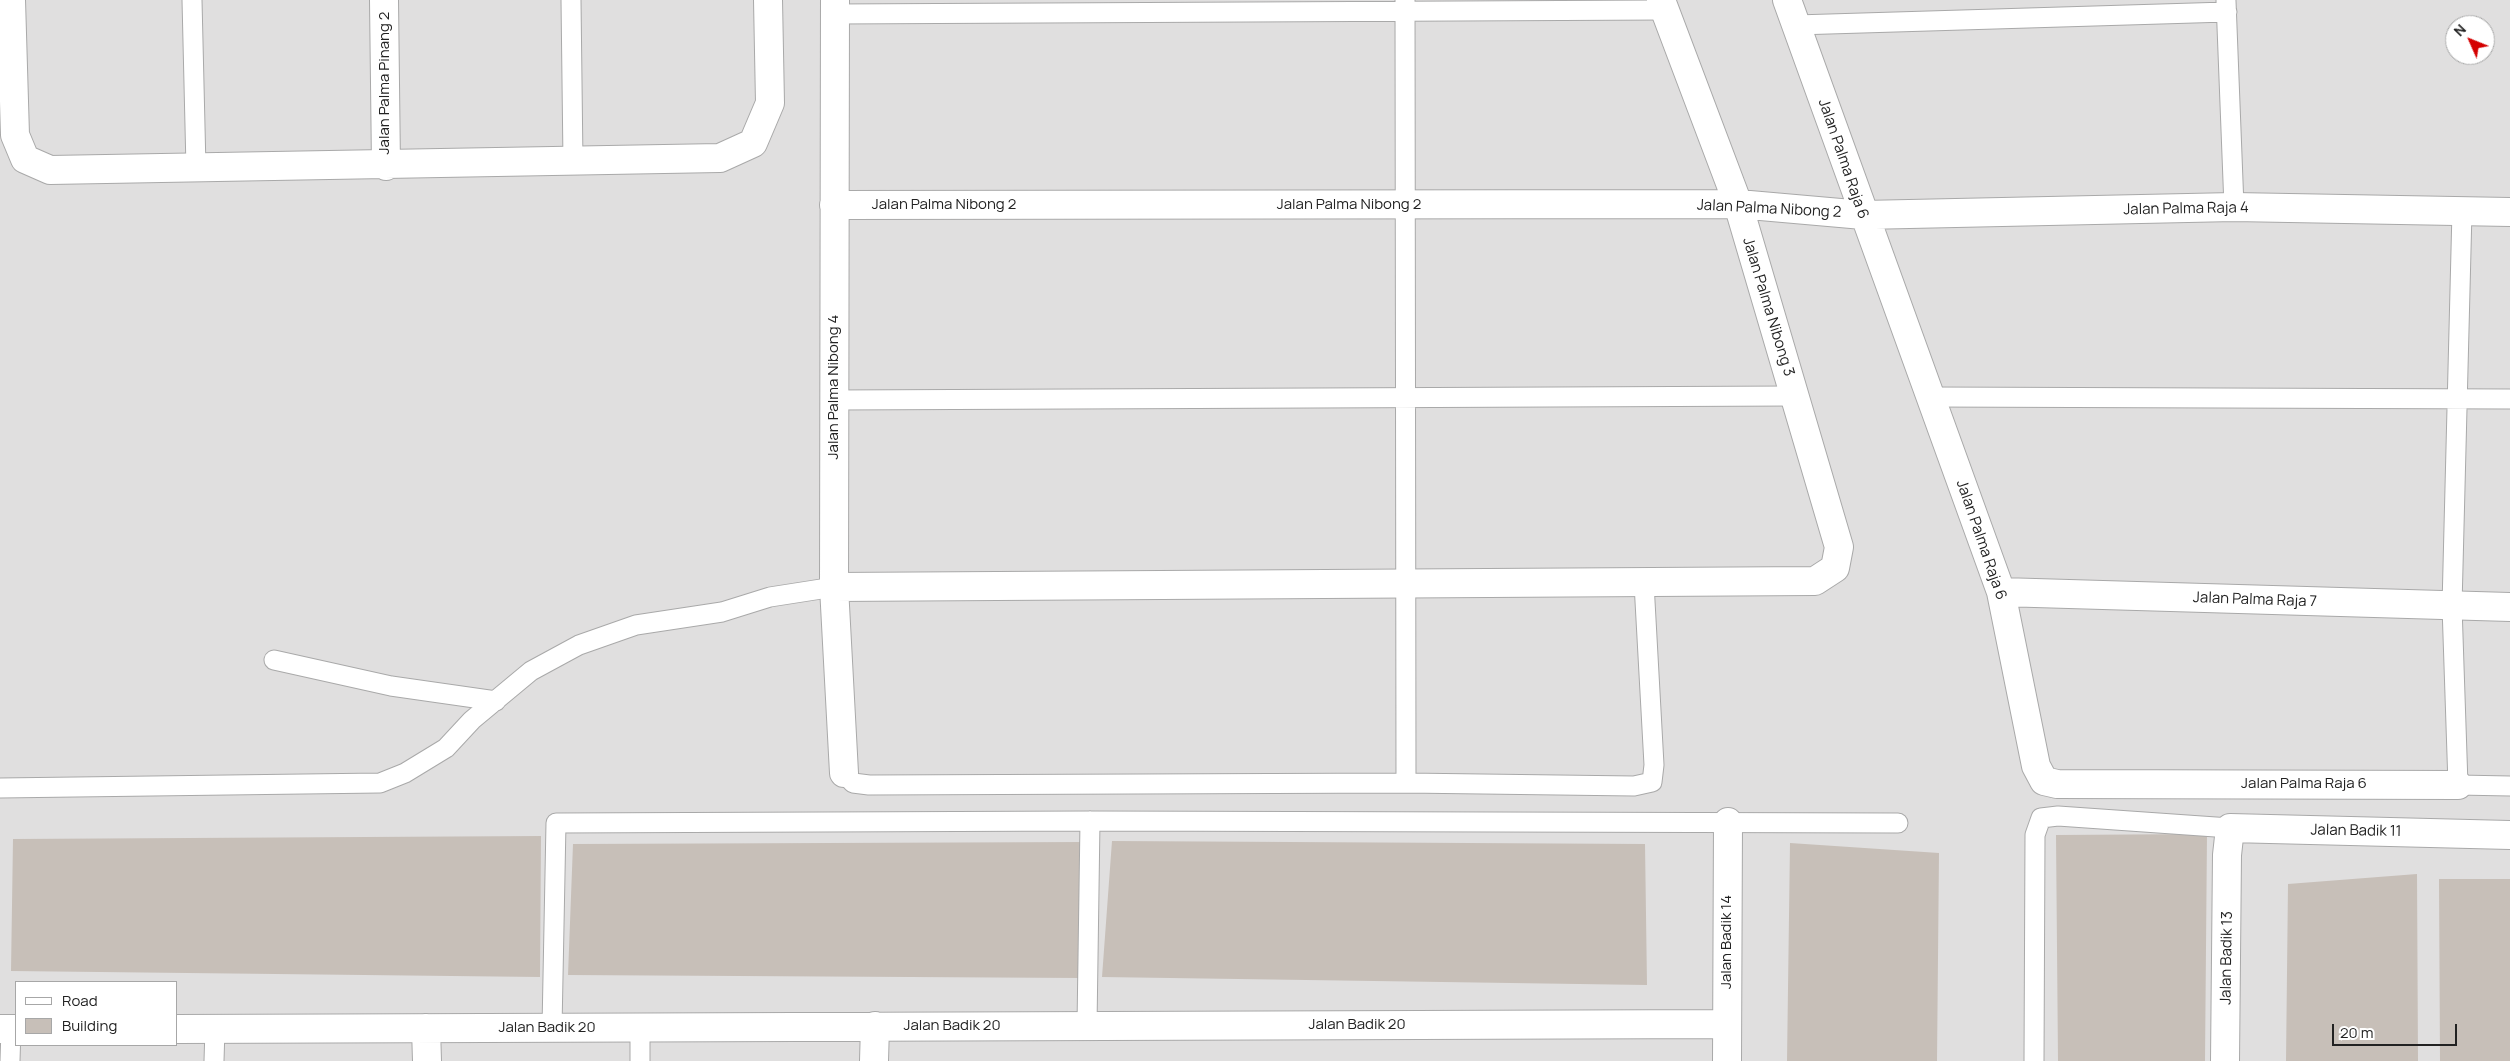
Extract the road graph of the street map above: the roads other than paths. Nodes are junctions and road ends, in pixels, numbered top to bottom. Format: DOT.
graph roads {
  1 [pos="11,0"];
  2 [pos="192,0"];
  3 [pos="384,0"];
  4 [pos="572,0"];
  5 [pos="768,0"];
  6 [pos="1787,0"];
  7 [pos="1663,5"];
  8 [pos="1405,6"];
  9 [pos="2227,6"];
  10 [pos="835,7"];
  11 [pos="1796,25"];
  12 [pos="573,162"];
  13 [pos="386,166"];
  14 [pos="196,168"];
  15 [pos="1738,204"];
  16 [pos="834,205"];
  17 [pos="1406,205"];
  18 [pos="2234,207"];
  19 [pos="2462,211"];
  20 [pos="2510,212"];
  21 [pos="1863,215"];
  22 [pos="1795,396"];
  23 [pos="1929,396"];
  24 [pos="1406,398"];
  25 [pos="2457,398"];
  26 [pos="2510,399"];
  27 [pos="834,400"];
  28 [pos="1644,582"];
  29 [pos="1406,584"];
  30 [pos="834,587"];
  31 [pos="2001,592"];
  32 [pos="2452,606"];
  33 [pos="2510,607"];
  34 [pos="274,660"];
  35 [pos="496,701"];
  36 [pos="844,773"];
  37 [pos="1406,783"];
  38 [pos="2458,785"];
  39 [pos="2510,786"];
  40 [pos="0,788"];
  41 [pos="1090,821"];
  42 [pos="1728,822"];
  43 [pos="1898,823"];
  44 [pos="2230,828"];
  45 [pos="2510,835"];
  46 [pos="1727,1024"];
  47 [pos="875,1026"];
  48 [pos="1087,1026"];
  49 [pos="640,1027"];
  50 [pos="426,1028"];
  51 [pos="552,1028"];
  52 [pos="9,1029"];
  53 [pos="178,1029"];
  54 [pos="215,1029"];
  55 [pos="10,1061"];
  56 [pos="214,1061"];
  57 [pos="427,1061"];
  58 [pos="640,1061"];
  59 [pos="874,1061"];
  60 [pos="1727,1061"];
  61 [pos="2034,1061"];
  62 [pos="2225,1061"];
  1 -- 14 [label="street"];
  2 -- 14 [label="lane"];
  3 -- 13 [label="street, Jalan Palma Pinang 2"];
  4 -- 12 [label="lane"];
  5 -- 12 [label="street"];
  6 -- 11 [label="street, Jalan Palma Raja 6"];
  7 -- 8 [label="lane"];
  7 -- 15 [label="street, Jalan Palma Nibong 3"];
  8 -- 10 [label="lane"];
  8 -- 17 [label="lane"];
  9 -- 11 [label="lane"];
  9 -- 18 [label="lane"];
  10 -- 16 [label="street, Jalan Palma Nibong 4"];
  11 -- 21 [label="street, Jalan Palma Raja 6"];
  12 -- 13 [label="street"];
  13 -- 14 [label="street"];
  15 -- 17 [label="street, Jalan Palma Nibong 2"];
  15 -- 21 [label="street, Jalan Palma Nibong 2"];
  15 -- 22 [label="street, Jalan Palma Nibong 3"];
  16 -- 17 [label="street, Jalan Palma Nibong 2"];
  16 -- 27 [label="street, Jalan Palma Nibong 4"];
  17 -- 24 [label="lane"];
  18 -- 19 [label="street, Jalan Palma Raja 4"];
  18 -- 21 [label="street, Jalan Palma Raja 4"];
  19 -- 20 [label="street, Jalan Palma Raja 4"];
  19 -- 25 [label="lane"];
  21 -- 23 [label="street, Jalan Palma Raja 6"];
  22 -- 24 [label="lane"];
  22 -- 28 [label="street, Jalan Palma Nibong 3"];
  23 -- 25 [label="lane"];
  23 -- 31 [label="street, Jalan Palma Raja 6"];
  24 -- 27 [label="lane"];
  24 -- 29 [label="lane"];
  25 -- 26 [label="lane"];
  25 -- 32 [label="lane"];
  27 -- 30 [label="street, Jalan Palma Nibong 4"];
  28 -- 29 [label="street"];
  28 -- 37 [label="lane"];
  29 -- 30 [label="street"];
  29 -- 37 [label="lane"];
  30 -- 35 [label="lane"];
  30 -- 36 [label="street, Jalan Palma Nibong 4"];
  31 -- 32 [label="street, Jalan Palma Raja 7"];
  31 -- 38 [label="street, Jalan Palma Raja 6"];
  32 -- 33 [label="street, Jalan Palma Raja 7"];
  32 -- 38 [label="lane"];
  34 -- 35 [label="lane"];
  35 -- 40 [label="lane"];
  36 -- 37 [label="lane"];
  38 -- 39 [label="lane"];
  41 -- 42 [label="lane"];
  41 -- 48 [label="lane"];
  41 -- 51 [label="lane"];
  42 -- 43 [label="lane"];
  42 -- 46 [label="street, Jalan Badik 14"];
  44 -- 45 [label="street, Jalan Badik 11"];
  44 -- 61 [label="lane"];
  44 -- 62 [label="street, Jalan Badik 13"];
  46 -- 48 [label="street, Jalan Badik 20"];
  46 -- 60 [label="street, Jalan Badik 14"];
  47 -- 48 [label="street, Jalan Badik 20"];
  47 -- 49 [label="street, Jalan Badik 20"];
  47 -- 59 [label="street"];
  49 -- 51 [label="street, Jalan Badik 20"];
  49 -- 58 [label="lane"];
  50 -- 51 [label="street, Jalan Badik 20"];
  50 -- 54 [label="street, Jalan Badik 20"];
  50 -- 57 [label="street"];
  52 -- 55 [label="lane"];
  53 -- 54 [label="street, Jalan Badik 20"];
  54 -- 56 [label="lane"];
}
